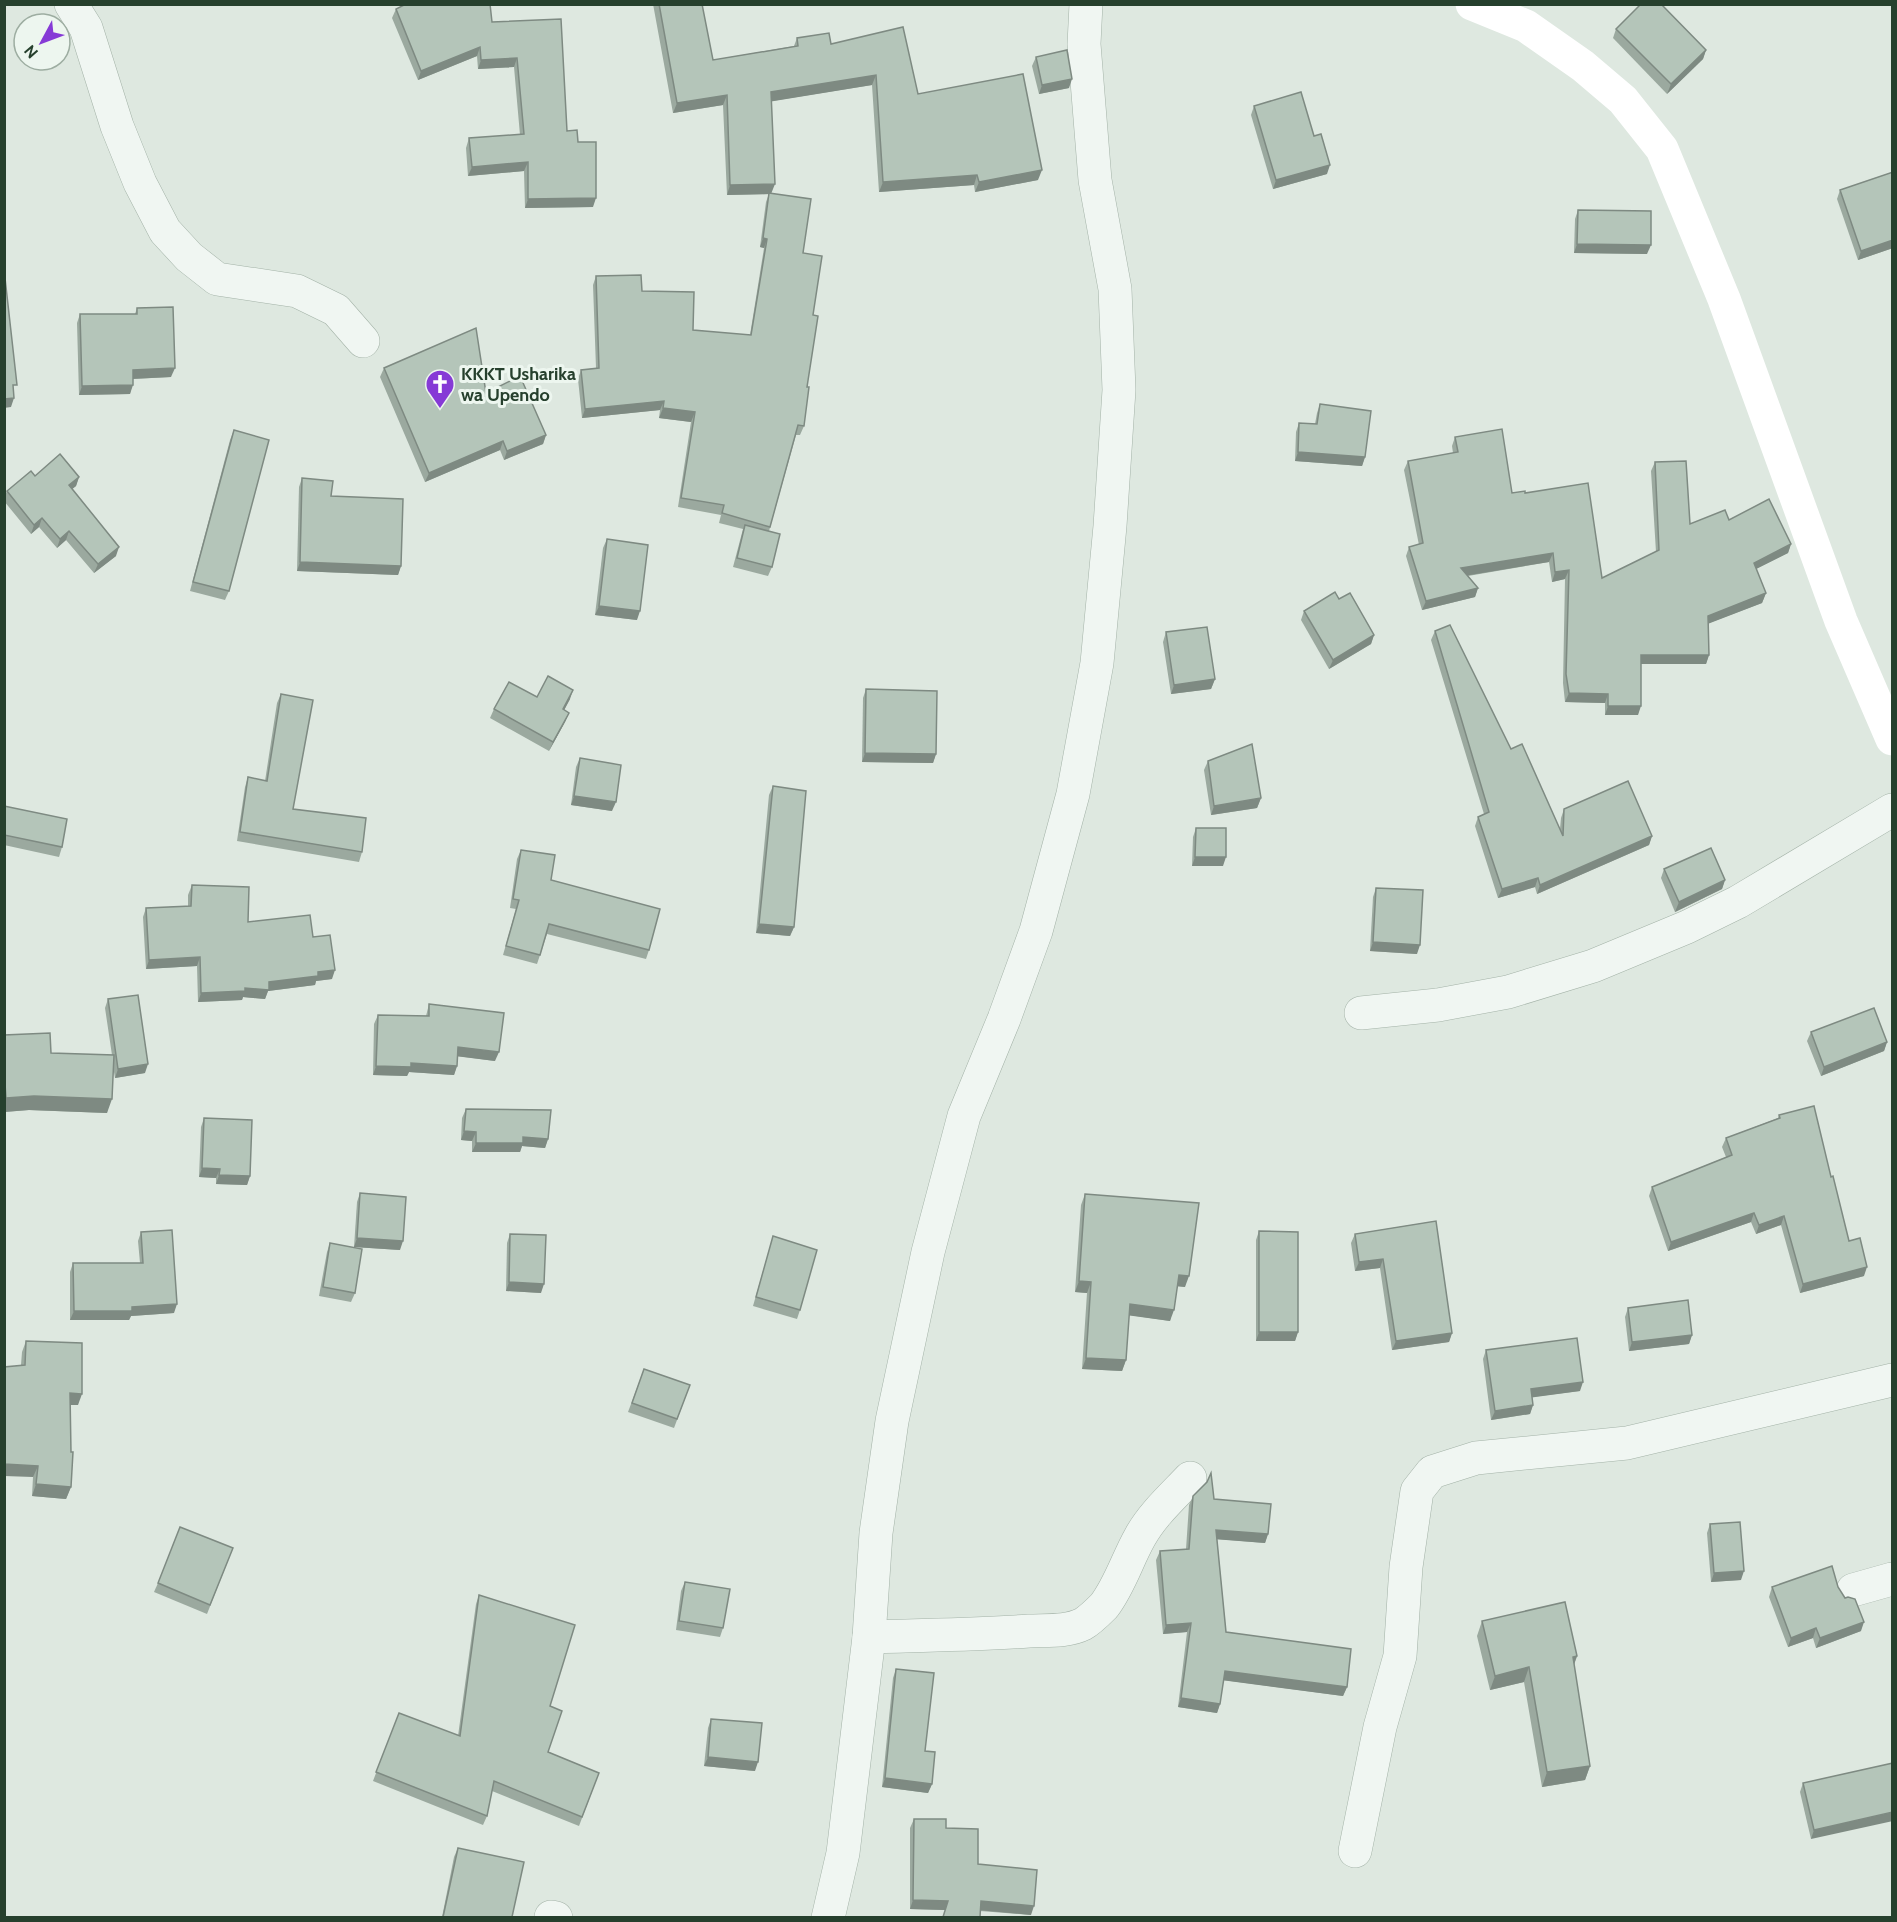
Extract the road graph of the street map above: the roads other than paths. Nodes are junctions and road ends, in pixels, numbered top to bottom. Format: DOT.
graph roads {
  1 [pos="71,4"];
  2 [pos="1086,4"];
  3 [pos="1472,4"];
  4 [pos="363,341"];
  5 [pos="1893,739"];
  6 [pos="1893,810"];
  7 [pos="1361,1013"];
  8 [pos="1893,1380"];
  9 [pos="1190,1478"];
  10 [pos="1893,1579"];
  11 [pos="1853,1590"];
  12 [pos="869,1637"];
  13 [pos="1355,1851"];
  14 [pos="828,1917"];
  1 -- 4 [label="street"];
  2 -- 12 [label="street"];
  3 -- 5 [label="street"];
  6 -- 7 [label="street"];
  8 -- 13 [label="street"];
  9 -- 12 [label="street"];
  10 -- 11 [label="street"];
  12 -- 14 [label="street"];
}
